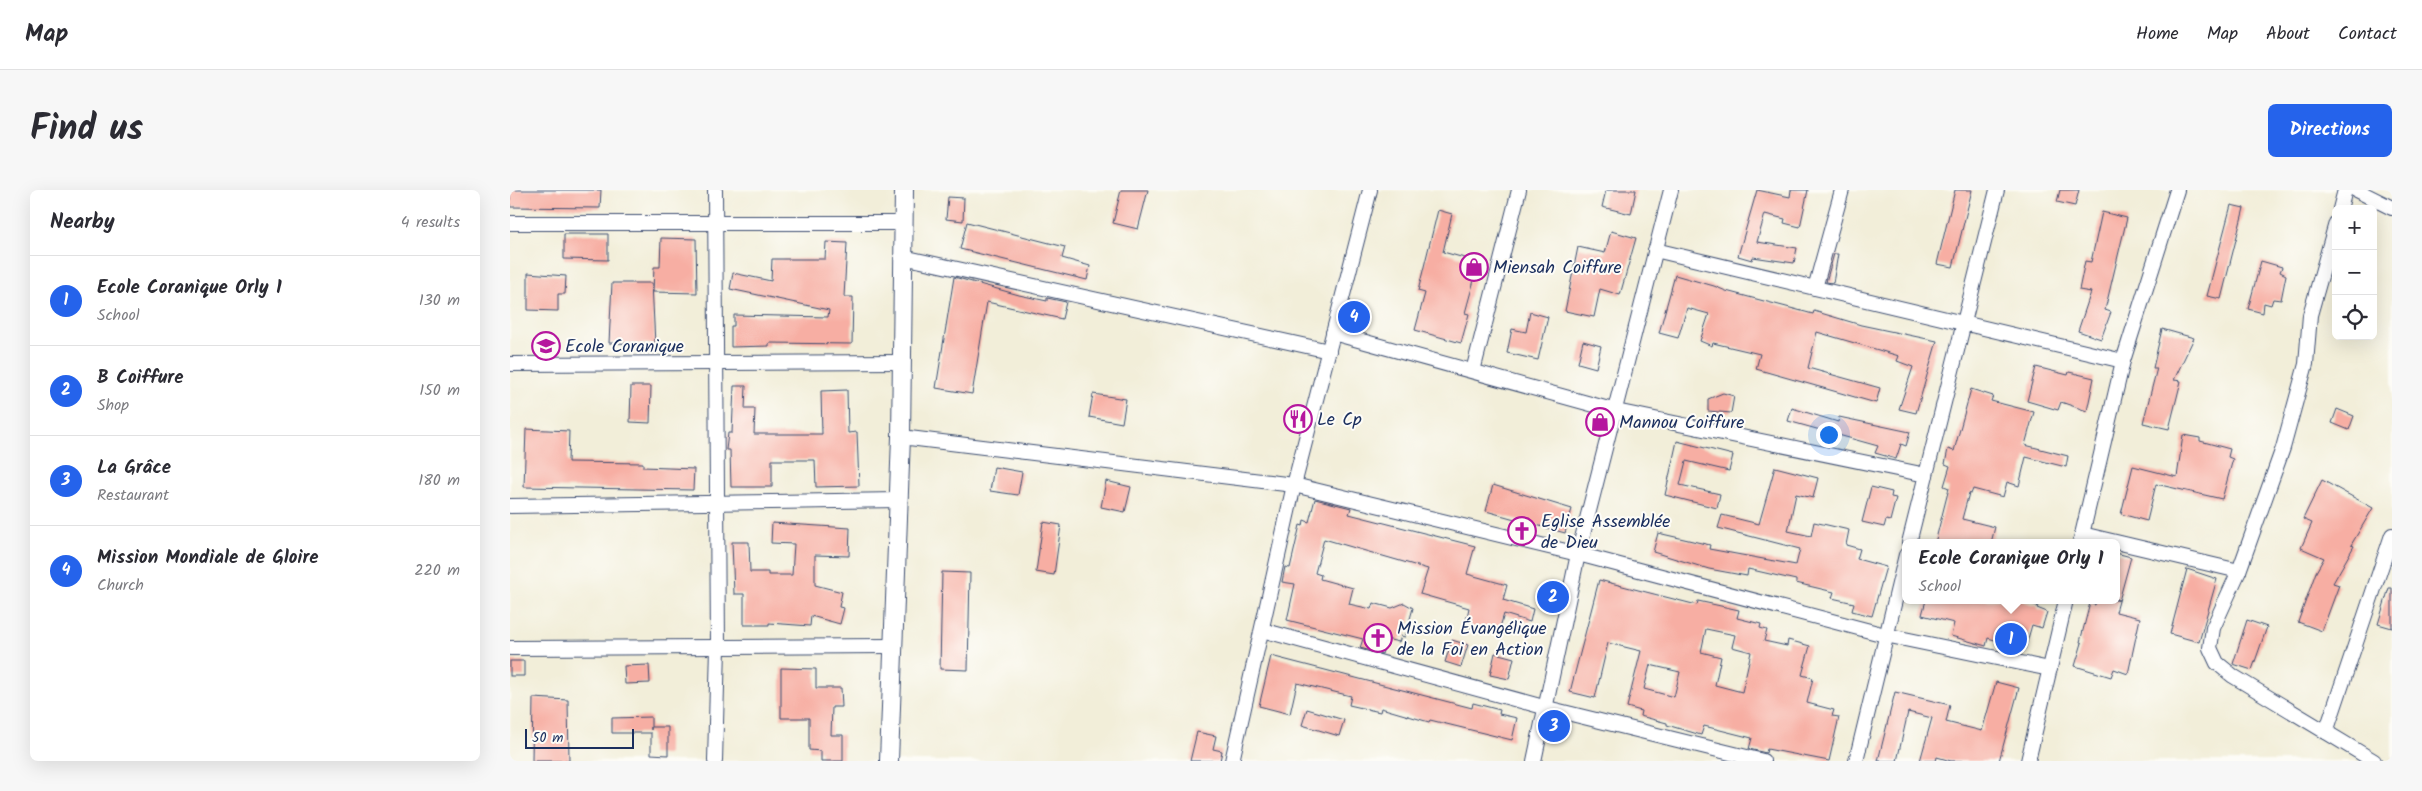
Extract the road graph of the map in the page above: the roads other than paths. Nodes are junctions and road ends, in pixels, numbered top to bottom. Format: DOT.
graph roads {
  1 [pos="715,190"];
  2 [pos="904,190"];
  3 [pos="1370,190"];
  4 [pos="1519,190"];
  5 [pos="1671,190"];
  6 [pos="1842,190"];
  7 [pos="1997,190"];
  8 [pos="2177,190"];
  9 [pos="2345,190"];
  10 [pos="2356,190"];
  11 [pos="2386,200"];
  12 [pos="2341,205"];
  13 [pos="510,223"];
  14 [pos="904,223"];
  15 [pos="715,224"];
  16 [pos="2332,237"];
  17 [pos="1655,250"];
  18 [pos="903,257"];
  19 [pos="1814,288"];
  20 [pos="1964,323"];
  21 [pos="1334,333"];
  22 [pos="1329,352"];
  23 [pos="2123,360"];
  24 [pos="902,362"];
  25 [pos="716,363"];
  26 [pos="510,364"];
  27 [pos="1473,371"];
  28 [pos="1616,411"];
  29 [pos="901,437"];
  30 [pos="1926,475"];
  31 [pos="1294,485"];
  32 [pos="899,500"];
  33 [pos="717,503"];
  34 [pos="510,506"];
  35 [pos="2392,535"];
  36 [pos="1910,539"];
  37 [pos="2081,539"];
  38 [pos="2120,547"];
  39 [pos="1578,554"];
  40 [pos="1902,570"];
  41 [pos="2239,571"];
  42 [pos="2065,604"];
  43 [pos="1262,630"];
  44 [pos="1885,635"];
  45 [pos="893,646"];
  46 [pos="718,647"];
  47 [pos="510,648"];
  48 [pos="2050,668"];
  49 [pos="1547,708"];
  50 [pos="2326,732"];
  51 [pos="715,761"];
  52 [pos="889,761"];
  53 [pos="1232,761"];
  54 [pos="1534,761"];
  55 [pos="1763,761"];
  56 [pos="1856,761"];
  57 [pos="2028,761"];
  58 [pos="2374,761"];
  1 -- 15 [label="street"];
  2 -- 14 [label="street"];
  3 -- 21 [label="street"];
  4 -- 27 [label="street"];
  5 -- 17 [label="street"];
  6 -- 19 [label="street"];
  7 -- 20 [label="street"];
  8 -- 23 [label="street"];
  9 -- 12 [label="street"];
  10 -- 11 [label="street"];
  13 -- 15 [label="street"];
  14 -- 15 [label="street"];
  14 -- 18 [label="street"];
  15 -- 25 [label="street"];
  16 -- 41 [label="street"];
  17 -- 19 [label="street"];
  17 -- 28 [label="street"];
  18 -- 22 [label="street"];
  18 -- 24 [label="street"];
  19 -- 20 [label="street"];
  20 -- 23 [label="street"];
  20 -- 30 [label="street"];
  21 -- 22 [label="street"];
  21 -- 27 [label="street"];
  22 -- 31 [label="street"];
  23 -- 37 [label="street"];
  24 -- 25 [label="street"];
  24 -- 29 [label="street"];
  25 -- 26 [label="street"];
  25 -- 33 [label="street"];
  27 -- 28 [label="street"];
  28 -- 30 [label="street"];
  28 -- 39 [label="street"];
  29 -- 31 [label="street"];
  29 -- 32 [label="street"];
  30 -- 36 [label="street"];
  31 -- 39 [label="street"];
  31 -- 43 [label="street"];
  32 -- 33 [label="street"];
  32 -- 45 [label="street"];
  33 -- 34 [label="street"];
  33 -- 46 [label="street"];
  35 -- 50 [label="street"];
  38 -- 41 [label="street"];
  39 -- 44 [label="street"];
  39 -- 49 [label="street"];
  40 -- 44 [label="street"];
  41 -- 50 [label="street"];
  42 -- 48 [label="street"];
  43 -- 49 [label="street"];
  43 -- 53 [label="street"];
  44 -- 48 [label="street"];
  44 -- 56 [label="street"];
  45 -- 46 [label="street"];
  45 -- 52 [label="street"];
  46 -- 47 [label="street"];
  46 -- 51 [label="street"];
  48 -- 57 [label="street"];
  49 -- 54 [label="street"];
  49 -- 55 [label="street"];
  50 -- 58 [label="street"];
}
